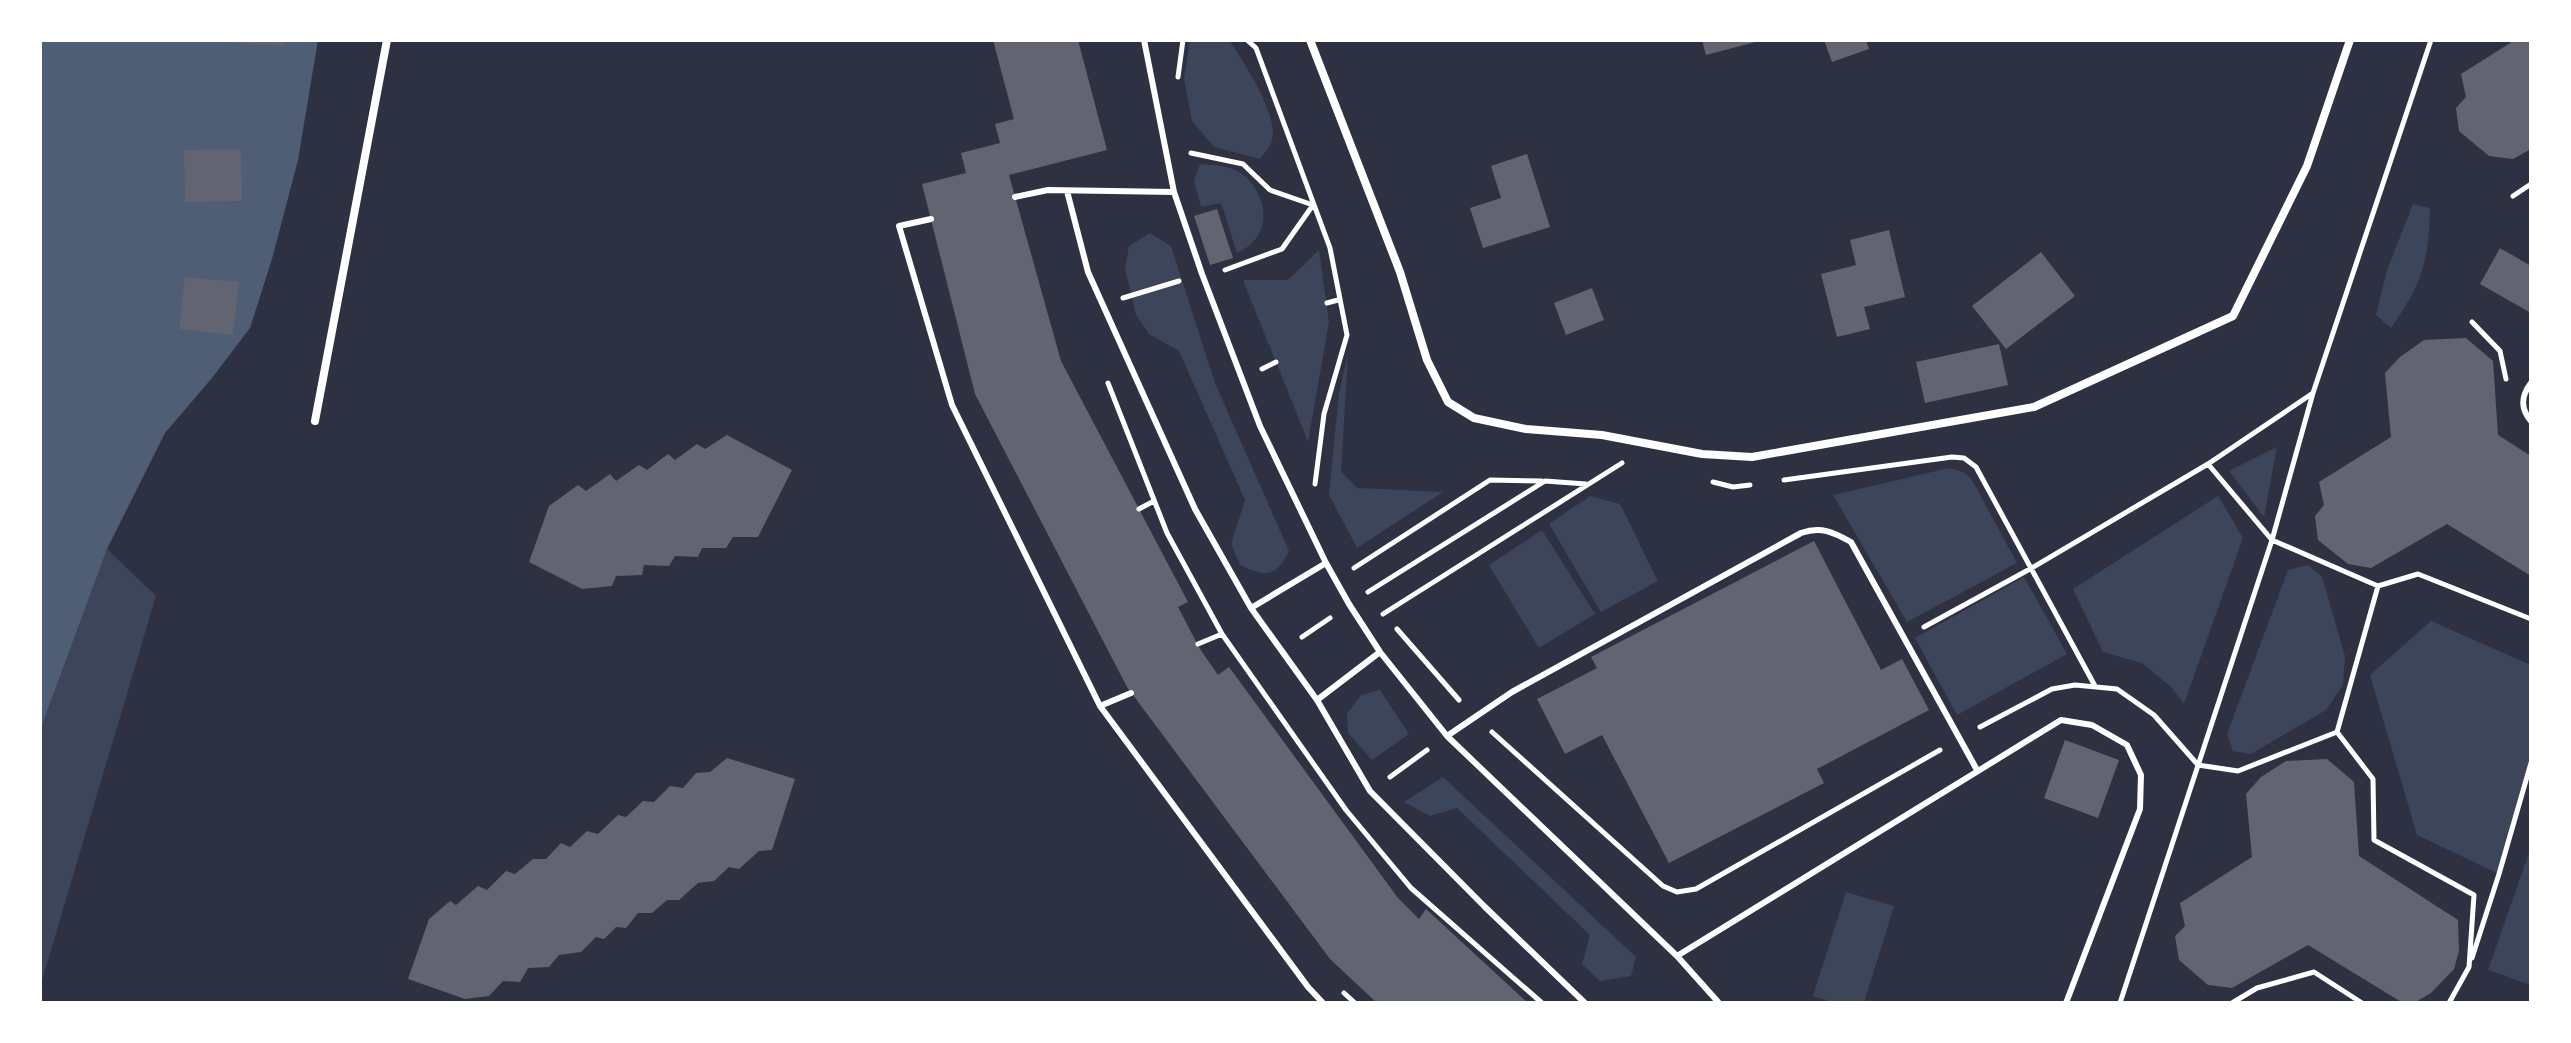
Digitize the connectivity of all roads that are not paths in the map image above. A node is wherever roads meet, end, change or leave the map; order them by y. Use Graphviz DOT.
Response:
graph roads {
  1 [pos="387,40"];
  2 [pos="1144,40"];
  3 [pos="1310,40"];
  4 [pos="2350,40"];
  5 [pos="1067,191"];
  6 [pos="1174,192"];
  7 [pos="1015,197"];
  8 [pos="931,219"];
  9 [pos="2531,383"];
  10 [pos="315,421"];
  11 [pos="2531,421"];
  12 [pos="1326,563"];
  13 [pos="1251,608"];
  14 [pos="1380,652"];
  15 [pos="1131,693"];
  16 [pos="1317,700"];
  17 [pos="1100,706"];
  18 [pos="1447,736"];
  19 [pos="1977,770"];
  20 [pos="1677,956"];
  21 [pos="1323,1003"];
  22 [pos="1585,1003"];
  23 [pos="1719,1003"];
  24 [pos="2066,1003"];
  1 -- 10 [label="street"];
  2 -- 6 [label="lane"];
  3 -- 4 [label="street"];
  5 -- 6 [label="lane"];
  5 -- 7 [label="lane"];
  5 -- 13 [label="lane"];
  6 -- 12 [label="lane"];
  8 -- 17 [label="lane"];
  9 -- 11 [label="lane"];
  12 -- 13 [label="lane"];
  12 -- 14 [label="lane"];
  13 -- 16 [label="lane"];
  14 -- 16 [label="lane"];
  14 -- 18 [label="lane"];
  15 -- 17 [label="lane"];
  16 -- 22 [label="lane"];
  17 -- 21 [label="lane"];
  18 -- 19 [label="lane"];
  18 -- 20 [label="lane"];
  19 -- 20 [label="lane"];
  19 -- 24 [label="lane"];
  20 -- 23 [label="lane"];
}
